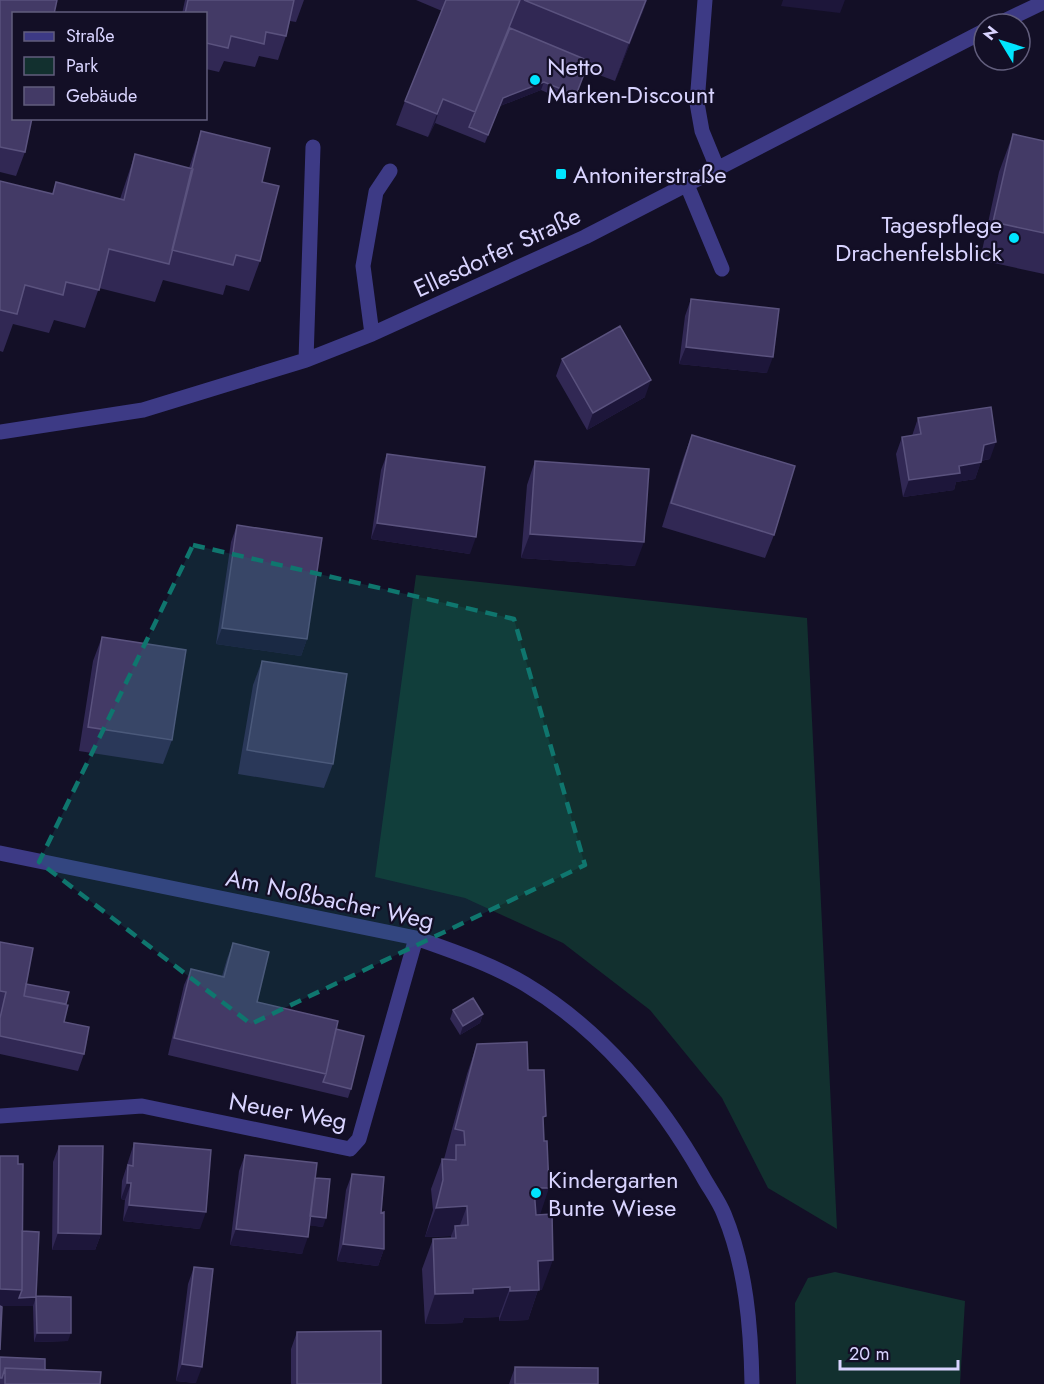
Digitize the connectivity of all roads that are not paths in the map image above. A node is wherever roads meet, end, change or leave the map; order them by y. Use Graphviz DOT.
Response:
graph roads {
  1 [pos="705,0"];
  2 [pos="1044,2"];
  3 [pos="1023,12"];
  4 [pos="972,37"];
  5 [pos="314,147"];
  6 [pos="718,170"];
  7 [pos="390,171"];
  8 [pos="687,185"];
  9 [pos="722,269"];
  10 [pos="372,334"];
  11 [pos="306,360"];
  12 [pos="0,432"];
  13 [pos="0,853"];
  14 [pos="416,938"];
  15 [pos="0,1116"];
  16 [pos="752,1384"];
  1 -- 6 [label="street"];
  2 -- 3 [label="street"];
  4 -- 6 [label="street, Ellesdorfer Straße"];
  5 -- 11 [label="street"];
  6 -- 8 [label="street, Ellesdorfer Straße"];
  7 -- 10 [label="street"];
  8 -- 9 [label="street"];
  8 -- 10 [label="street, Ellesdorfer Straße"];
  10 -- 11 [label="street, Ellesdorfer Straße"];
  11 -- 12 [label="street, Ellesdorfer Straße"];
  13 -- 14 [label="street, Am Noßbacher Weg"];
  14 -- 15 [label="street, Neuer Weg"];
  14 -- 16 [label="street, Am Noßbacher Weg"];
}
